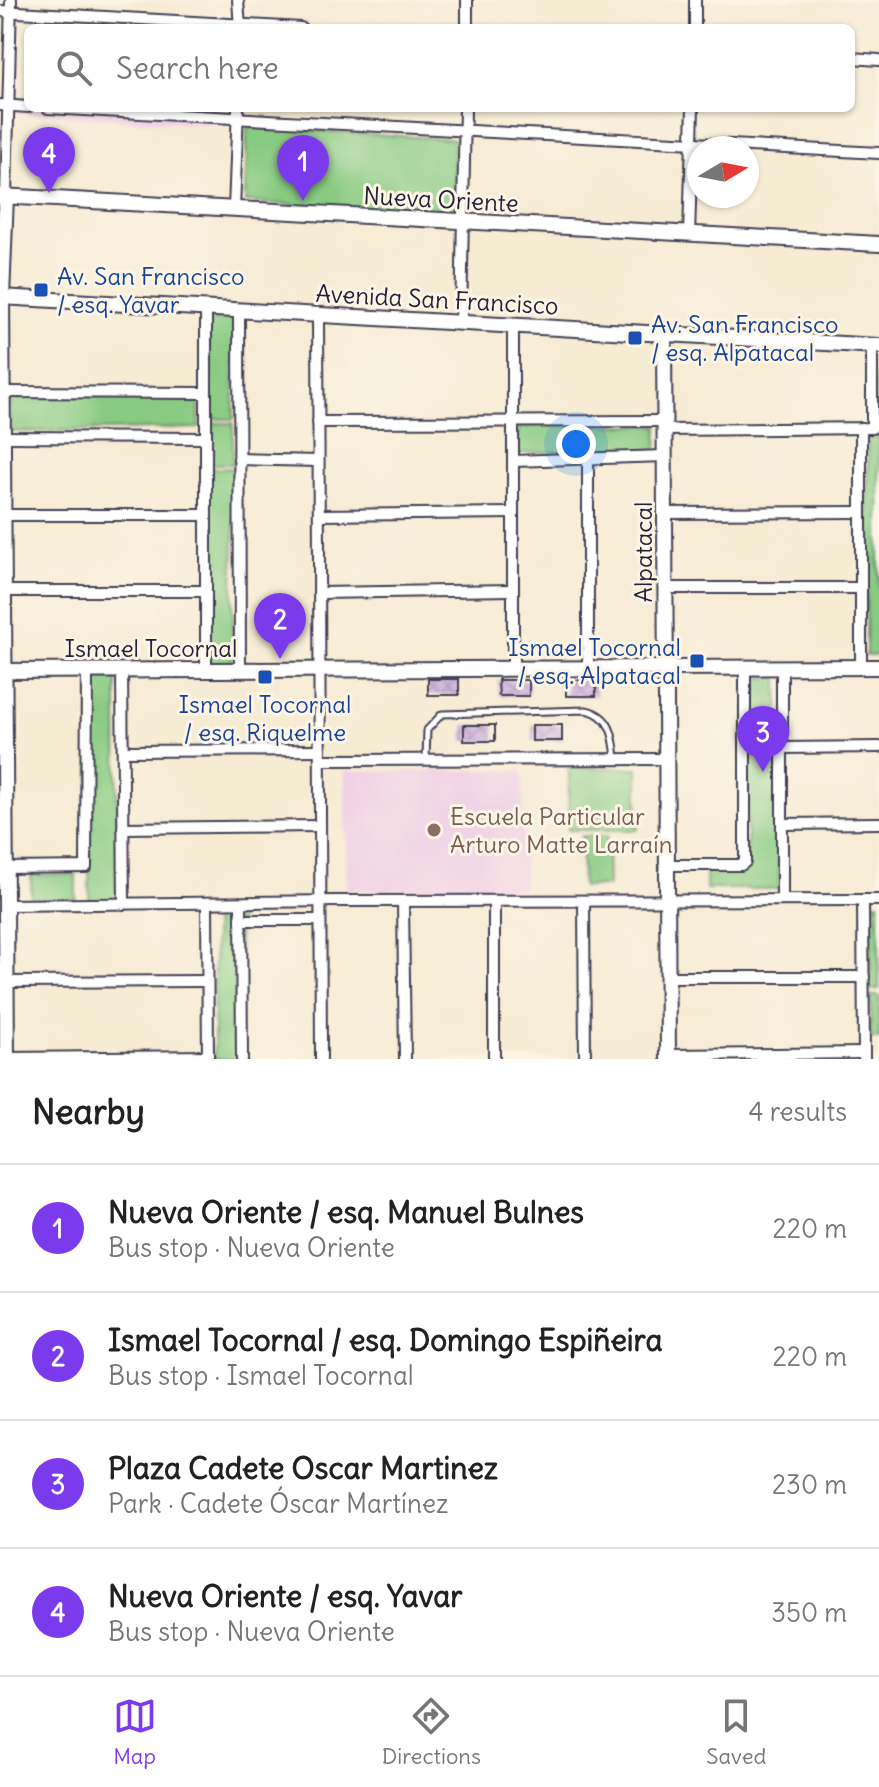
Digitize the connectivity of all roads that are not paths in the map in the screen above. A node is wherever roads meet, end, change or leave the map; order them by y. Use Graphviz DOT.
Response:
graph roads {
  1 [pos="11,0"];
  2 [pos="238,0"];
  3 [pos="467,0"];
  4 [pos="695,0"];
  5 [pos="5,12"];
  6 [pos="206,24"];
  7 [pos="240,24"];
  8 [pos="467,24"];
  9 [pos="695,24"];
  10 [pos="855,58"];
  11 [pos="879,60"];
  12 [pos="4,106"];
  13 [pos="24,107"];
  14 [pos="200,112"];
  15 [pos="465,112"];
  16 [pos="693,112"];
  17 [pos="238,113"];
  18 [pos="465,130"];
  19 [pos="692,136"];
  20 [pos="687,143"];
  21 [pos="759,147"];
  22 [pos="879,153"];
  23 [pos="3,196"];
  24 [pos="690,208"];
  25 [pos="234,209"];
  26 [pos="463,223"];
  27 [pos="689,235"];
  28 [pos="879,244"];
  29 [pos="1,297"];
  30 [pos="206,308"];
  31 [pos="239,310"];
  32 [pos="318,314"];
  33 [pos="461,322"];
  34 [pos="513,325"];
  35 [pos="664,334"];
  36 [pos="877,345"];
  37 [pos="2,384"];
  38 [pos="206,393"];
  39 [pos="513,420"];
  40 [pos="318,422"];
  41 [pos="665,426"];
  42 [pos="866,428"];
  43 [pos="3,437"];
  44 [pos="206,438"];
  45 [pos="665,456"];
  46 [pos="239,459"];
  47 [pos="588,459"];
  48 [pos="2,461"];
  49 [pos="318,461"];
  50 [pos="513,461"];
  51 [pos="861,512"];
  52 [pos="513,513"];
  53 [pos="665,513"];
  54 [pos="4,515"];
  55 [pos="206,515"];
  56 [pos="319,515"];
  57 [pos="666,588"];
  58 [pos="861,588"];
  59 [pos="513,590"];
  60 [pos="4,591"];
  61 [pos="206,591"];
  62 [pos="319,593"];
  63 [pos="861,667"];
  64 [pos="879,667"];
  65 [pos="745,668"];
  66 [pos="782,668"];
  67 [pos="513,669"];
  68 [pos="588,669"];
  69 [pos="666,669"];
  70 [pos="87,670"];
  71 [pos="122,670"];
  72 [pos="206,670"];
  73 [pos="240,670"];
  74 [pos="319,670"];
  75 [pos="2,671"];
  76 [pos="879,747"];
  77 [pos="782,748"];
  78 [pos="2,751"];
  79 [pos="123,751"];
  80 [pos="320,755"];
  81 [pos="667,759"];
  82 [pos="426,760"];
  83 [pos="616,760"];
  84 [pos="879,823"];
  85 [pos="782,824"];
  86 [pos="320,826"];
  87 [pos="3,828"];
  88 [pos="123,828"];
  89 [pos="667,865"];
  90 [pos="6,868"];
  91 [pos="782,900"];
  92 [pos="863,900"];
  93 [pos="879,900"];
  94 [pos="403,901"];
  95 [pos="494,901"];
  96 [pos="584,901"];
  97 [pos="667,901"];
  98 [pos="241,903"];
  99 [pos="320,903"];
  100 [pos="124,904"];
  101 [pos="207,904"];
  102 [pos="4,911"];
  103 [pos="241,920"];
  104 [pos="320,920"];
  105 [pos="668,977"];
  106 [pos="864,977"];
  107 [pos="207,981"];
  108 [pos="6,982"];
  109 [pos="864,1056"];
  110 [pos="208,1057"];
  111 [pos="668,1057"];
  112 [pos="7,1058"];
  113 [pos="242,1059"];
  114 [pos="321,1059"];
  115 [pos="405,1059"];
  116 [pos="494,1059"];
  117 [pos="585,1059"];
  1 -- 5 [label="street"];
  2 -- 7 [label="street"];
  3 -- 8 [label="street"];
  4 -- 9 [label="street"];
  5 -- 6 [label="street"];
  5 -- 12 [label="street"];
  10 -- 11 [label="street"];
  12 -- 13 [label="street"];
  12 -- 23 [label="street"];
  14 -- 17 [label="street"];
  15 -- 18 [label="street"];
  16 -- 19 [label="street"];
  17 -- 18 [label="street"];
  17 -- 25 [label="street"];
  18 -- 20 [label="street"];
  18 -- 26 [label="street"];
  21 -- 22 [label="street"];
  23 -- 25 [label="main road, Nueva Oriente"];
  23 -- 29 [label="main road"];
  24 -- 27 [label="street"];
  25 -- 26 [label="main road, Nueva Oriente"];
  26 -- 27 [label="main road, Nueva Oriente"];
  26 -- 33 [label="street"];
  27 -- 28 [label="main road, Nueva Oriente"];
  29 -- 30 [label="main road, Avenida San Francisco"];
  29 -- 37 [label="main road"];
  30 -- 31 [label="main road, Avenida San Francisco"];
  30 -- 38 [label="street"];
  31 -- 32 [label="main road, Avenida San Francisco"];
  31 -- 46 [label="street"];
  32 -- 33 [label="main road, Avenida San Francisco"];
  32 -- 40 [label="street"];
  33 -- 34 [label="main road, Avenida San Francisco"];
  34 -- 35 [label="main road, Avenida San Francisco"];
  34 -- 39 [label="street"];
  35 -- 36 [label="main road, Avenida San Francisco"];
  35 -- 41 [label="main road, Alpatacal"];
  36 -- 42 [label="street"];
  37 -- 38 [label="street"];
  37 -- 43 [label="main road"];
  38 -- 44 [label="street"];
  39 -- 40 [label="street"];
  39 -- 41 [label="street"];
  39 -- 50 [label="street"];
  40 -- 49 [label="street"];
  41 -- 42 [label="street"];
  41 -- 45 [label="main road, Alpatacal"];
  42 -- 51 [label="street"];
  43 -- 44 [label="street"];
  43 -- 48 [label="main road"];
  44 -- 55 [label="street"];
  45 -- 47 [label="street"];
  45 -- 53 [label="main road, Alpatacal"];
  46 -- 49 [label="street"];
  46 -- 73 [label="street"];
  47 -- 50 [label="street"];
  47 -- 68 [label="street"];
  48 -- 54 [label="main road"];
  49 -- 56 [label="street"];
  50 -- 52 [label="street"];
  51 -- 53 [label="street"];
  51 -- 58 [label="street"];
  52 -- 56 [label="street"];
  52 -- 59 [label="street"];
  53 -- 57 [label="main road, Alpatacal"];
  54 -- 55 [label="street"];
  54 -- 60 [label="main road"];
  55 -- 61 [label="street"];
  56 -- 62 [label="street"];
  57 -- 58 [label="street"];
  57 -- 69 [label="main road, Alpatacal"];
  58 -- 63 [label="street"];
  59 -- 62 [label="street"];
  59 -- 67 [label="street"];
  60 -- 61 [label="street"];
  60 -- 75 [label="main road"];
  61 -- 72 [label="street"];
  62 -- 74 [label="street"];
  63 -- 64 [label="main road, Ismael Tocornal"];
  63 -- 66 [label="main road, Ismael Tocornal"];
  65 -- 66 [label="main road, Ismael Tocornal"];
  65 -- 69 [label="main road, Ismael Tocornal"];
  65 -- 89 [label="street"];
  66 -- 77 [label="street"];
  67 -- 68 [label="main road, Ismael Tocornal"];
  67 -- 74 [label="main road, Ismael Tocornal"];
  68 -- 69 [label="main road, Ismael Tocornal"];
  69 -- 81 [label="main road, Alpatacal"];
  70 -- 71 [label="main road, Ismael Tocornal"];
  70 -- 75 [label="main road, Ismael Tocornal"];
  70 -- 90 [label="street"];
  71 -- 72 [label="main road, Ismael Tocornal"];
  71 -- 79 [label="street"];
  72 -- 73 [label="main road, Ismael Tocornal"];
  73 -- 74 [label="main road, Ismael Tocornal"];
  74 -- 80 [label="street"];
  75 -- 78 [label="main road"];
  76 -- 77 [label="street"];
  77 -- 85 [label="street"];
  78 -- 87 [label="main road"];
  79 -- 80 [label="street"];
  79 -- 88 [label="street"];
  80 -- 82 [label="street"];
  80 -- 86 [label="street"];
  81 -- 83 [label="street"];
  81 -- 89 [label="main road, Alpatacal"];
  82 -- 83 [label="street"];
  82 -- 83 [label="lane"];
  84 -- 85 [label="street"];
  85 -- 91 [label="street"];
  86 -- 88 [label="street"];
  86 -- 99 [label="street"];
  87 -- 90 [label="main road"];
  88 -- 100 [label="street"];
  89 -- 97 [label="main road, Alpatacal"];
  90 -- 102 [label="main road"];
  91 -- 92 [label="street"];
  91 -- 97 [label="street"];
  92 -- 93 [label="street"];
  92 -- 106 [label="street"];
  94 -- 95 [label="street"];
  94 -- 99 [label="street"];
  94 -- 115 [label="street"];
  95 -- 96 [label="street"];
  95 -- 116 [label="street"];
  96 -- 97 [label="street"];
  96 -- 117 [label="street"];
  97 -- 105 [label="main road, Alpatacal"];
  98 -- 99 [label="street"];
  98 -- 101 [label="street"];
  98 -- 103 [label="street"];
  99 -- 104 [label="street"];
  100 -- 101 [label="street"];
  100 -- 102 [label="street"];
  101 -- 107 [label="street"];
  102 -- 108 [label="main road"];
  103 -- 104 [label="street"];
  103 -- 113 [label="street"];
  104 -- 114 [label="street"];
  105 -- 106 [label="street"];
  105 -- 111 [label="main road, Alpatacal"];
  106 -- 109 [label="street"];
  107 -- 108 [label="street"];
  107 -- 110 [label="street"];
  108 -- 112 [label="main road"];
  109 -- 111 [label="street"];
  110 -- 112 [label="street"];
}
